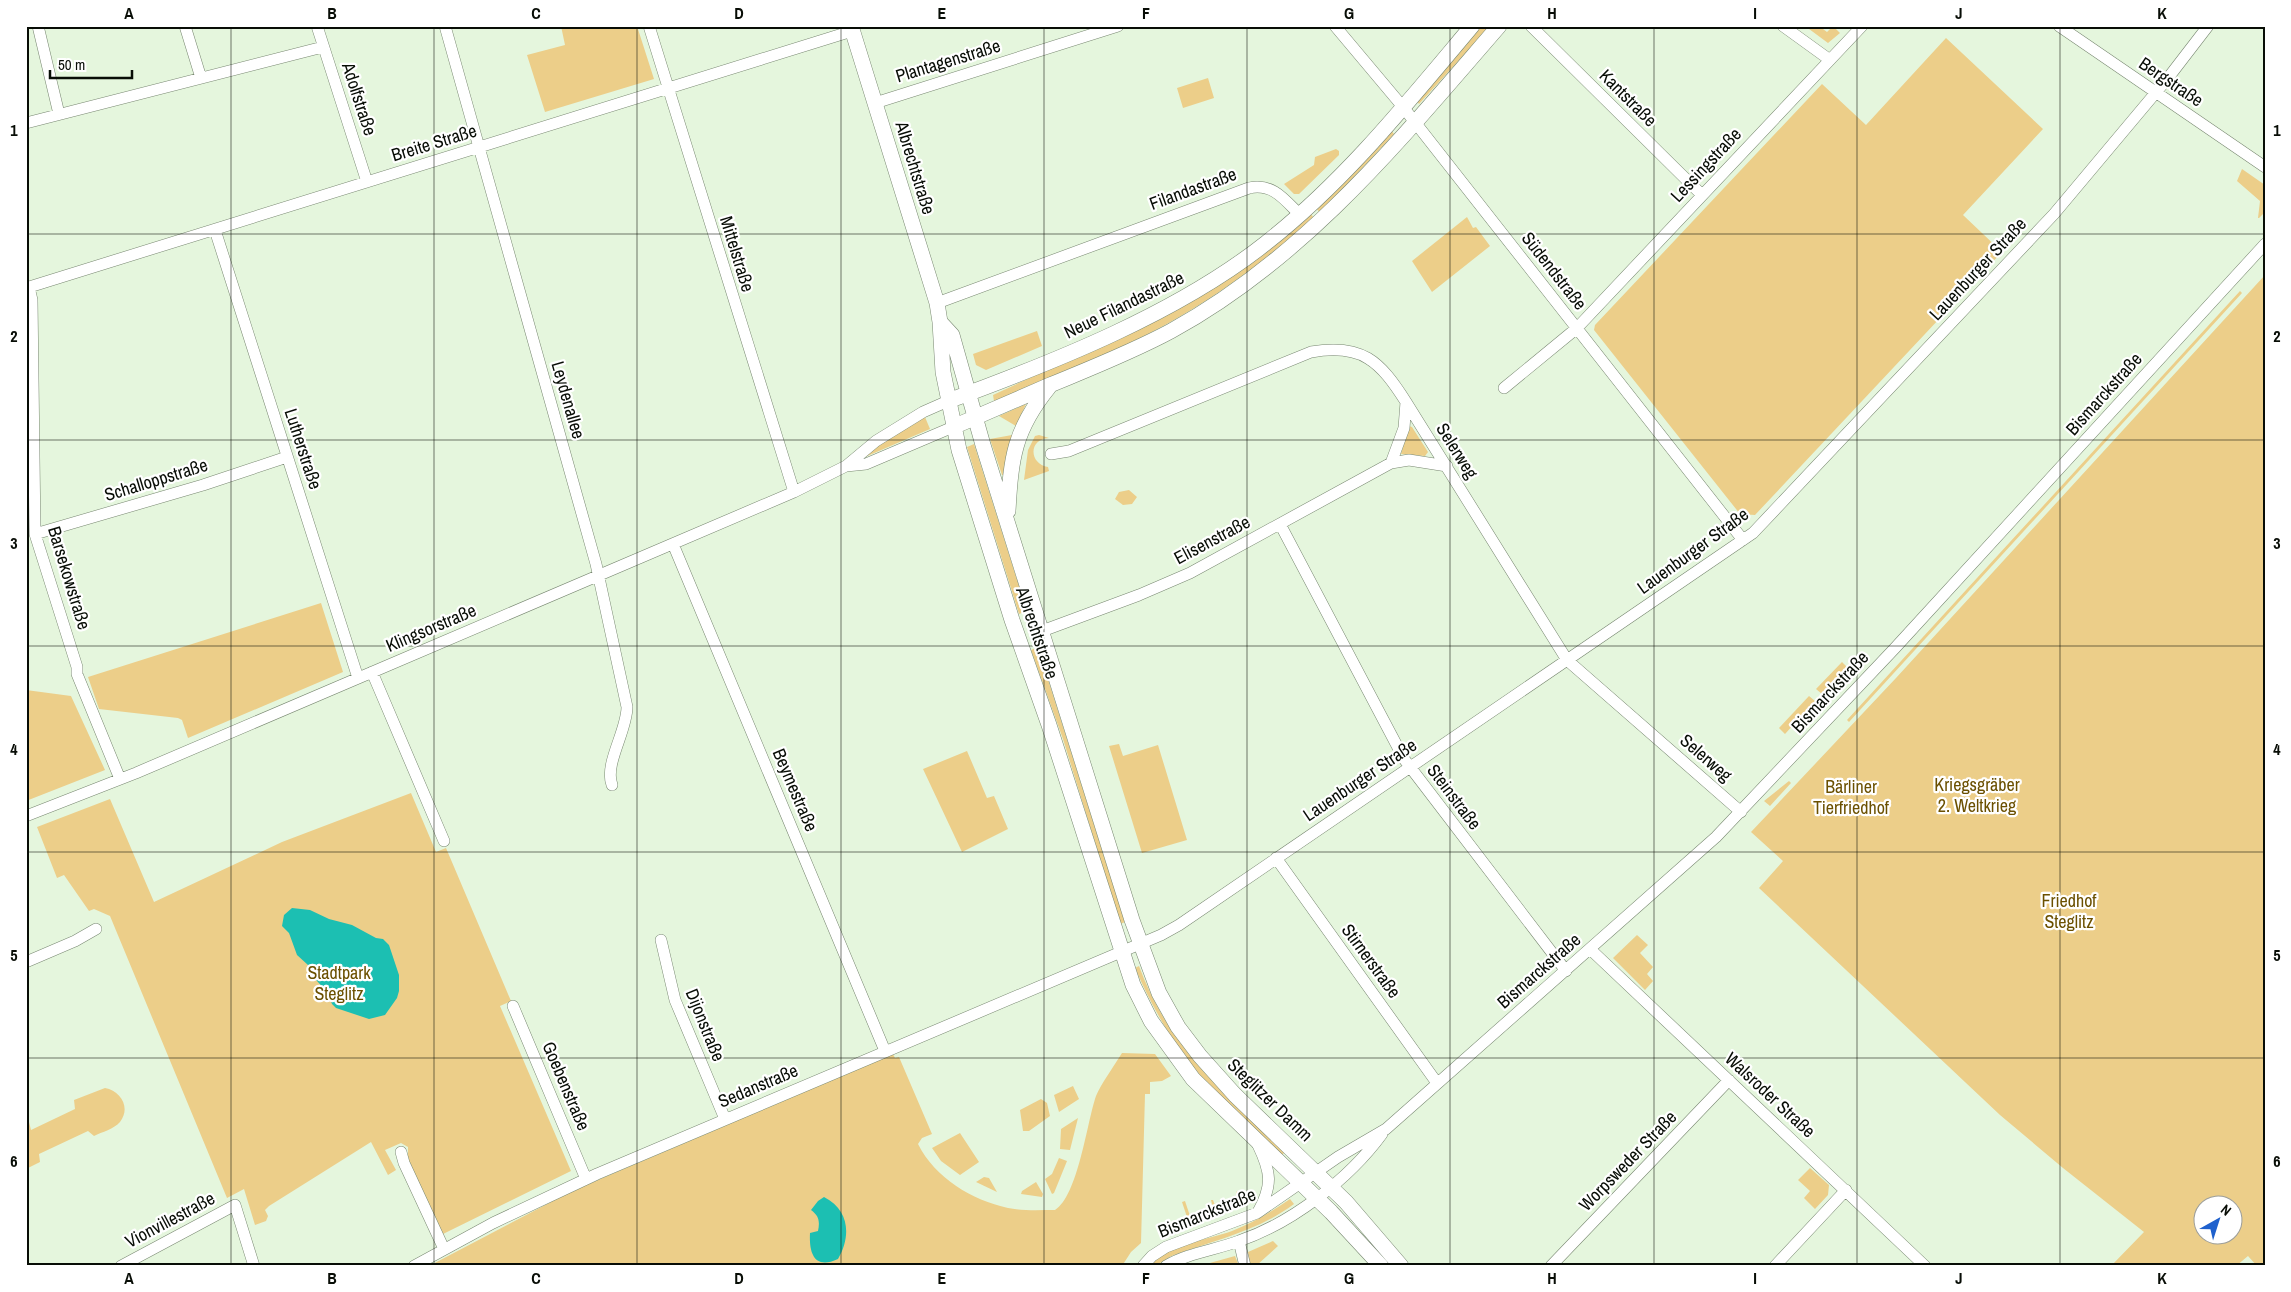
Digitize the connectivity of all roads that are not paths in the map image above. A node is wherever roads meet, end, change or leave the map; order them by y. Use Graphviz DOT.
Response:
graph roads {
  1 [pos="38,26"];
  2 [pos="185,26"];
  3 [pos="317,26"];
  4 [pos="445,26"];
  5 [pos="649,26"];
  6 [pos="1118,26"];
  7 [pos="1335,26"];
  8 [pos="1472,26"];
  9 [pos="1500,26"];
  10 [pos="1530,26"];
  11 [pos="1783,26"];
  12 [pos="1862,26"];
  13 [pos="2059,26"];
  14 [pos="2208,26"];
  15 [pos="852,29"];
  16 [pos="323,47"];
  17 [pos="1830,60"];
  18 [pos="201,78"];
  19 [pos="668,88"];
  20 [pos="2156,93"];
  21 [pos="875,103"];
  22 [pos="1403,107"];
  23 [pos="59,114"];
  24 [pos="26,123"];
  25 [pos="1415,123"];
  26 [pos="479,147"];
  27 [pos="2265,167"];
  28 [pos="367,182"];
  29 [pos="1702,195"];
  30 [pos="1300,215"];
  31 [pos="215,230"];
  32 [pos="2265,244"];
  33 [pos="28,288"];
  34 [pos="937,302"];
  35 [pos="940,322"];
  36 [pos="1577,328"];
  37 [pos="1050,385"];
  38 [pos="1504,388"];
  39 [pos="969,393"];
  40 [pos="948,401"];
  41 [pos="1406,402"];
  42 [pos="976,418"];
  43 [pos="953,427"];
  44 [pos="1051,454"];
  45 [pos="287,457"];
  46 [pos="1392,463"];
  47 [pos="846,466"];
  48 [pos="1446,466"];
  49 [pos="794,492"];
  50 [pos="1008,523"];
  51 [pos="1280,524"];
  52 [pos="35,534"];
  53 [pos="1743,540"];
  54 [pos="673,544"];
  55 [pos="599,576"];
  56 [pos="1043,636"];
  57 [pos="1022,649"];
  58 [pos="1568,660"];
  59 [pos="372,672"];
  60 [pos="358,678"];
  61 [pos="1410,767"];
  62 [pos="120,779"];
  63 [pos="612,785"];
  64 [pos="1741,812"];
  65 [pos="26,816"];
  66 [pos="444,841"];
  67 [pos="1276,858"];
  68 [pos="96,929"];
  69 [pos="661,940"];
  70 [pos="1140,943"];
  71 [pos="1590,949"];
  72 [pos="1121,951"];
  73 [pos="26,962"];
  74 [pos="1566,971"];
  75 [pos="513,1006"];
  76 [pos="885,1051"];
  77 [pos="1729,1080"];
  78 [pos="1437,1084"];
  79 [pos="725,1119"];
  80 [pos="1386,1128"];
  81 [pos="1253,1137"];
  82 [pos="401,1152"];
  83 [pos="1317,1172"];
  84 [pos="586,1179"];
  85 [pos="1302,1183"];
  86 [pos="1330,1186"];
  87 [pos="1846,1190"];
  88 [pos="1316,1198"];
  89 [pos="1257,1213"];
  90 [pos="1239,1242"];
  91 [pos="444,1249"];
  92 [pos="122,1266"];
  93 [pos="254,1266"];
  94 [pos="414,1266"];
  95 [pos="1143,1266"];
  96 [pos="1166,1266"];
  97 [pos="1245,1266"];
  98 [pos="1381,1266"];
  99 [pos="1401,1266"];
  100 [pos="1551,1266"];
  101 [pos="1775,1266"];
  102 [pos="1925,1266"];
  1 -- 23 [label="street"];
  2 -- 18 [label="street"];
  3 -- 16 [label="street, Adolfstraße"];
  4 -- 26 [label="street, Leydenallee"];
  5 -- 19 [label="street, Mittelstraße"];
  6 -- 21 [label="street, Plantagenstraße"];
  7 -- 22 [label="street, Südendstraße"];
  8 -- 22 [label="main road"];
  9 -- 25 [label="main road"];
  10 -- 29 [label="street, Kantstraße"];
  11 -- 17 [label="street"];
  12 -- 17 [label="street, Lessingstraße"];
  13 -- 20 [label="street, Bergstraße"];
  14 -- 20 [label="street, Lauenburger Straße"];
  15 -- 19 [label="street, Breite Straße"];
  15 -- 21 [label="main road, Albrechtstraße"];
  16 -- 18 [label="street"];
  16 -- 28 [label="street, Adolfstraße"];
  17 -- 29 [label="street, Lessingstraße"];
  18 -- 23 [label="street"];
  19 -- 26 [label="street, Breite Straße"];
  19 -- 49 [label="street, Mittelstraße"];
  20 -- 27 [label="street, Bergstraße"];
  20 -- 53 [label="street, Lauenburger Straße"];
  21 -- 34 [label="main road, Albrechtstraße"];
  22 -- 25 [label="street, Südendstraße"];
  22 -- 30 [label="main road"];
  23 -- 24 [label="street"];
  25 -- 36 [label="street, Südendstraße"];
  25 -- 37 [label="main road"];
  26 -- 28 [label="street, Breite Straße"];
  26 -- 55 [label="street, Leydenallee"];
  28 -- 31 [label="street, Breite Straße"];
  29 -- 36 [label="street, Lessingstraße"];
  30 -- 34 [label="street, Filandastraße"];
  30 -- 39 [label="main road, Neue Filandastraße"];
  31 -- 33 [label="street, Breite Straße"];
  31 -- 45 [label="street, Lutherstraße"];
  32 -- 64 [label="street, Bismarckstraße"];
  33 -- 52 [label="street, Barsekowstraße"];
  34 -- 35 [label="main road, Albrechtstraße"];
  35 -- 39 [label="main road, Albrechtstraße"];
  35 -- 40 [label="main road, Albrechtstraße"];
  36 -- 38 [label="street"];
  36 -- 53 [label="street, Südendstraße"];
  37 -- 42 [label="main road"];
  37 -- 50 [label="main road"];
  39 -- 40 [label="main road, Neue Filandastraße"];
  39 -- 42 [label="main road, Albrechtstraße"];
  40 -- 43 [label="main road, Albrechtstraße"];
  40 -- 47 [label="street, Klingsorstraße"];
  41 -- 44 [label="street, Selerweg"];
  41 -- 46 [label="street"];
  41 -- 48 [label="street, Selerweg"];
  42 -- 43 [label="main road"];
  42 -- 50 [label="main road, Albrechtstraße"];
  43 -- 47 [label="street, Klingsorstraße"];
  43 -- 57 [label="main road, Albrechtstraße"];
  45 -- 52 [label="street, Schalloppstraße"];
  45 -- 60 [label="street, Lutherstraße"];
  46 -- 48 [label="street, Elisenstraße"];
  46 -- 51 [label="street, Elisenstraße"];
  47 -- 49 [label="street, Klingsorstraße"];
  48 -- 58 [label="street, Selerweg"];
  49 -- 54 [label="street, Klingsorstraße"];
  50 -- 56 [label="main road, Albrechtstraße"];
  51 -- 56 [label="street, Elisenstraße"];
  51 -- 61 [label="street, Steinstraße"];
  52 -- 62 [label="street, Barsekowstraße"];
  53 -- 58 [label="street, Lauenburger Straße"];
  54 -- 55 [label="street, Klingsorstraße"];
  54 -- 76 [label="street, Beymestraße"];
  55 -- 59 [label="street, Klingsorstraße"];
  55 -- 63 [label="street, Leydenallee"];
  56 -- 57 [label="main road"];
  56 -- 70 [label="main road, Albrechtstraße"];
  57 -- 72 [label="main road, Albrechtstraße"];
  58 -- 61 [label="street, Lauenburger Straße"];
  58 -- 64 [label="street, Selerweg"];
  59 -- 60 [label="street, Klingsorstraße"];
  59 -- 66 [label="street"];
  60 -- 62 [label="street, Klingsorstraße"];
  61 -- 67 [label="street, Lauenburger Straße"];
  61 -- 74 [label="street, Steinstraße"];
  62 -- 65 [label="street, Klingsorstraße"];
  64 -- 71 [label="street, Bismarckstraße"];
  67 -- 70 [label="street, Lauenburger Straße"];
  67 -- 78 [label="street, Stirnerstraße"];
  68 -- 73 [label="street"];
  69 -- 79 [label="street, Dijonstraße"];
  70 -- 72 [label="street, Lauenburger Straße"];
  70 -- 83 [label="main road, Steglitzer Damm"];
  71 -- 74 [label="street, Bismarckstraße"];
  71 -- 77 [label="street, Walsroder Straße"];
  72 -- 76 [label="street, Sedanstraße"];
  72 -- 81 [label="main road"];
  74 -- 78 [label="street, Bismarckstraße"];
  75 -- 84 [label="street, Goebenstraße"];
  76 -- 79 [label="street, Sedanstraße"];
  77 -- 87 [label="street, Walsroder Straße"];
  77 -- 100 [label="street, Worpsweder Straße"];
  78 -- 80 [label="street, Bismarckstraße"];
  79 -- 84 [label="street, Sedanstraße"];
  80 -- 83 [label="street, Bismarckstraße"];
  80 -- 86 [label="street, Bismarckstraße"];
  81 -- 85 [label="main road"];
  81 -- 89 [label="street"];
  82 -- 91 [label="street"];
  83 -- 85 [label="street, Bismarckstraße"];
  83 -- 86 [label="main road, Steglitzer Damm"];
  84 -- 91 [label="street, Sedanstraße"];
  85 -- 88 [label="main road"];
  85 -- 89 [label="street, Bismarckstraße"];
  86 -- 88 [label="street, Bismarckstraße"];
  86 -- 99 [label="main road, Steglitzer Damm"];
  87 -- 101 [label="street"];
  87 -- 102 [label="street, Walsroder Straße"];
  88 -- 90 [label="street, Bismarckstraße"];
  88 -- 98 [label="main road"];
  89 -- 95 [label="street, Bismarckstraße"];
  90 -- 96 [label="street, Bismarckstraße"];
  90 -- 97 [label="street"];
  91 -- 94 [label="street, Sedanstraße"];
  92 -- 93 [label="street, Vionvillestraße"];
}
